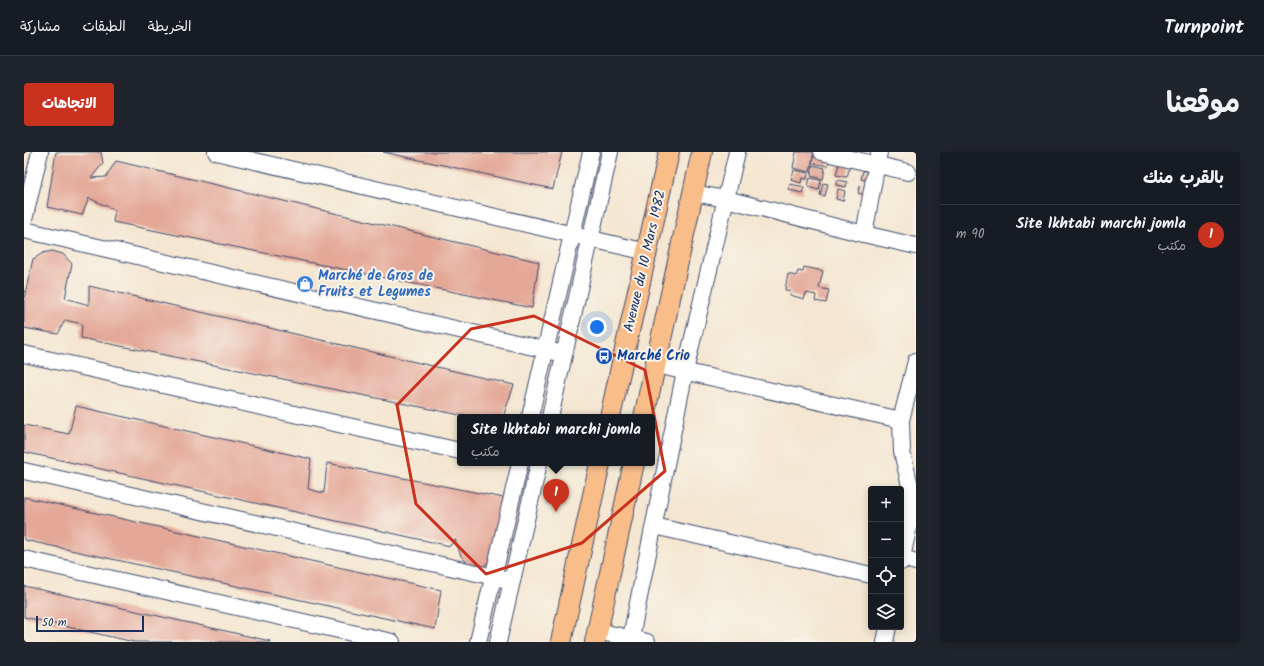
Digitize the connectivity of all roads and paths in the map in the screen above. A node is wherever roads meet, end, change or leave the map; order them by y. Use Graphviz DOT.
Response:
graph roads {
  1 [pos="40,152"];
  2 [pos="216,152"];
  3 [pos="591,152"];
  4 [pos="610,152"];
  5 [pos="669,152"];
  6 [pos="702,152"];
  7 [pos="737,152"];
  8 [pos="822,152"];
  9 [pos="878,158"];
  10 [pos="908,172"];
  11 [pos="693,193"];
  12 [pos="726,199"];
  13 [pos="24,220"];
  14 [pos="24,230"];
  15 [pos="572,234"];
  16 [pos="864,234"];
  17 [pos="591,239"];
  18 [pos="916,246"];
  19 [pos="647,252"];
  20 [pos="546,350"];
  21 [pos="24,354"];
  22 [pos="564,354"];
  23 [pos="916,361"];
  24 [pos="656,365"];
  25 [pos="685,371"];
  26 [pos="531,414"];
  27 [pos="551,414"];
  28 [pos="611,414"];
  29 [pos="645,414"];
  30 [pos="901,420"];
  31 [pos="457,450"];
  32 [pos="517,466"];
  33 [pos="539,466"];
  34 [pos="599,466"];
  35 [pos="633,466"];
  36 [pos="24,471"];
  37 [pos="654,526"];
  38 [pos="24,559"];
  39 [pos="906,561"];
  40 [pos="868,573"];
  41 [pos="493,577"];
  42 [pos="512,581"];
  43 [pos="887,630"];
  44 [pos="596,636"];
  45 [pos="630,640"];
  46 [pos="392,642"];
  47 [pos="478,642"];
  48 [pos="498,642"];
  49 [pos="561,642"];
  50 [pos="647,642"];
  51 [pos="885,642"];
  1 -- 13 [label="street"];
  2 -- 15 [label="street"];
  3 -- 15 [label="street"];
  4 -- 17 [label="street"];
  5 -- 19 [label="main road, Avenue du 10 Mars 1982"];
  6 -- 11 [label="main road"];
  7 -- 12 [label="street"];
  8 -- 9 [label="street"];
  9 -- 10 [label="street"];
  9 -- 16 [label="street"];
  11 -- 12 [label="street"];
  11 -- 24 [label="main road"];
  12 -- 16 [label="street"];
  12 -- 25 [label="street"];
  14 -- 20 [label="street"];
  15 -- 17 [label="street"];
  15 -- 20 [label="street"];
  16 -- 18 [label="street"];
  17 -- 19 [label="street"];
  17 -- 22 [label="street"];
  19 -- 28 [label="main road, Avenue du 10 Mars 1982"];
  20 -- 22 [label="street"];
  20 -- 26 [label="street"];
  21 -- 31 [label="street"];
  22 -- 27 [label="street"];
  23 -- 30 [label="street"];
  24 -- 25 [label="street"];
  24 -- 29 [label="main road"];
  25 -- 30 [label="street"];
  25 -- 37 [label="street"];
  30 -- 39 [label="street"];
  32 -- 41 [label="street"];
  33 -- 42 [label="street"];
  34 -- 49 [label="main road"];
  35 -- 44 [label="main road"];
  36 -- 41 [label="street"];
  37 -- 40 [label="street"];
  37 -- 45 [label="street"];
  38 -- 46 [label="street"];
  41 -- 42 [label="street"];
  41 -- 47 [label="street"];
  42 -- 48 [label="street"];
  43 -- 51 [label="street"];
  44 -- 45 [label="street"];
  45 -- 50 [label="street"];
}
